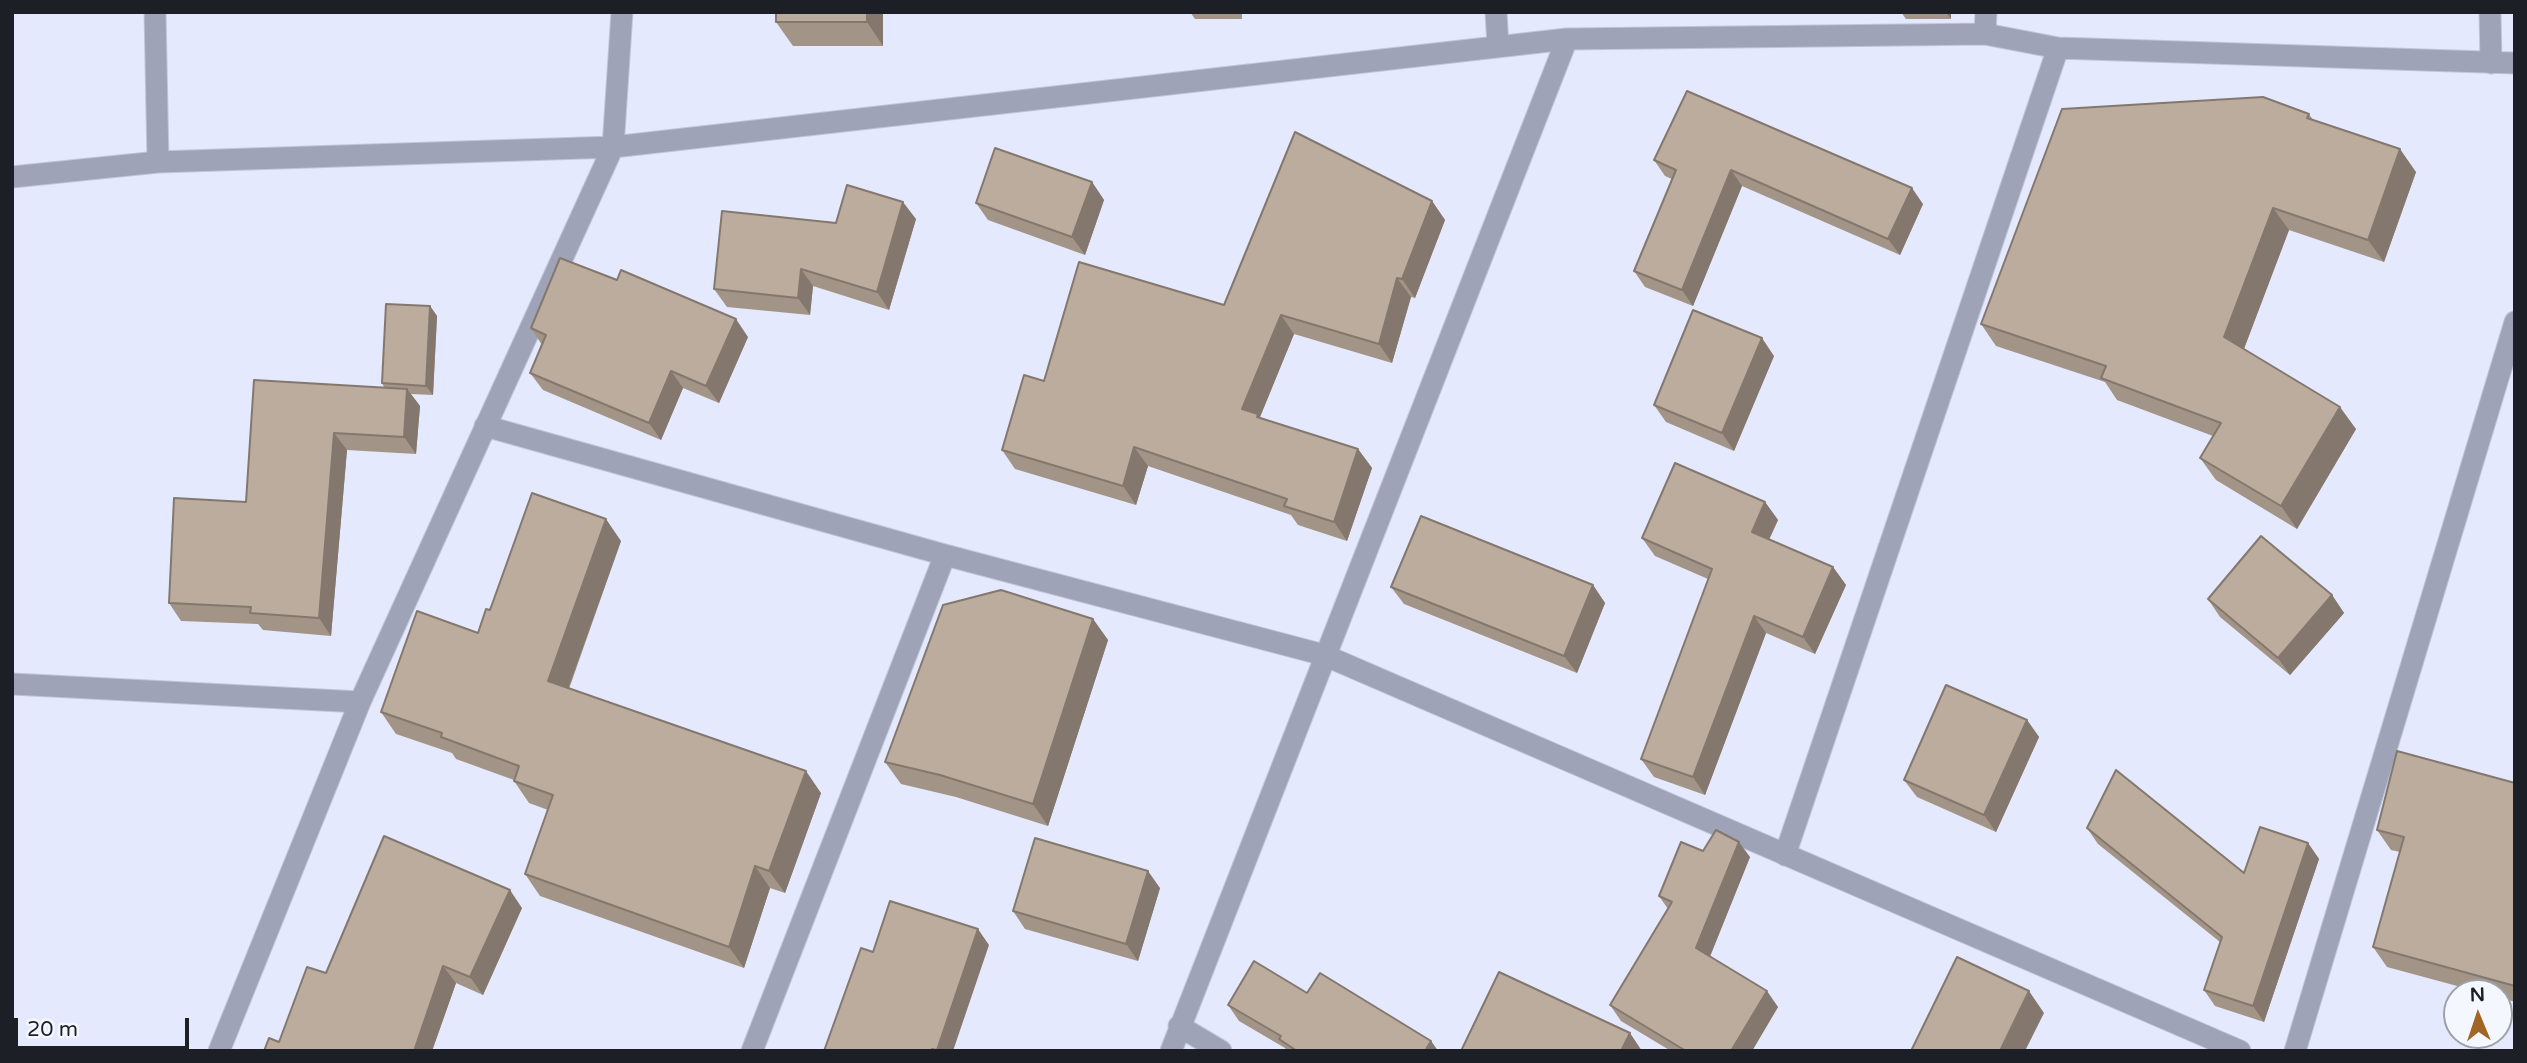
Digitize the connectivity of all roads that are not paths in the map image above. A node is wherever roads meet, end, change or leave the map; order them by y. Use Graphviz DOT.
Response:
graph roads {
  1 [pos="155,12"];
  2 [pos="622,12"];
  3 [pos="1496,12"];
  4 [pos="1986,12"];
  5 [pos="2490,12"];
  6 [pos="1986,34"];
  7 [pos="1567,39"];
  8 [pos="1498,47"];
  9 [pos="2058,48"];
  10 [pos="2491,63"];
  11 [pos="2515,63"];
  12 [pos="613,147"];
  13 [pos="158,162"];
  14 [pos="12,177"];
  15 [pos="2515,322"];
  16 [pos="485,426"];
  17 [pos="945,555"];
  18 [pos="1324,655"];
  19 [pos="12,684"];
  20 [pos="360,702"];
  21 [pos="1785,855"];
  22 [pos="1179,1027"];
  23 [pos="219,1051"];
  24 [pos="752,1051"];
  25 [pos="1171,1051"];
  26 [pos="1221,1051"];
  27 [pos="2240,1051"];
  28 [pos="2295,1051"];
  1 -- 13 [label="street"];
  2 -- 12 [label="street"];
  3 -- 8 [label="street"];
  4 -- 6 [label="street"];
  5 -- 10 [label="street"];
  6 -- 7 [label="street"];
  6 -- 9 [label="street"];
  7 -- 8 [label="street"];
  7 -- 18 [label="street"];
  8 -- 12 [label="street"];
  9 -- 10 [label="street"];
  9 -- 21 [label="street"];
  10 -- 11 [label="street"];
  12 -- 13 [label="street"];
  12 -- 16 [label="street"];
  13 -- 14 [label="street"];
  15 -- 28 [label="street"];
  16 -- 17 [label="street"];
  16 -- 20 [label="street"];
  17 -- 18 [label="street"];
  17 -- 24 [label="street"];
  18 -- 21 [label="street"];
  18 -- 22 [label="street"];
  19 -- 20 [label="street"];
  20 -- 23 [label="street"];
  21 -- 27 [label="street"];
  22 -- 25 [label="street"];
  22 -- 26 [label="street"];
}
